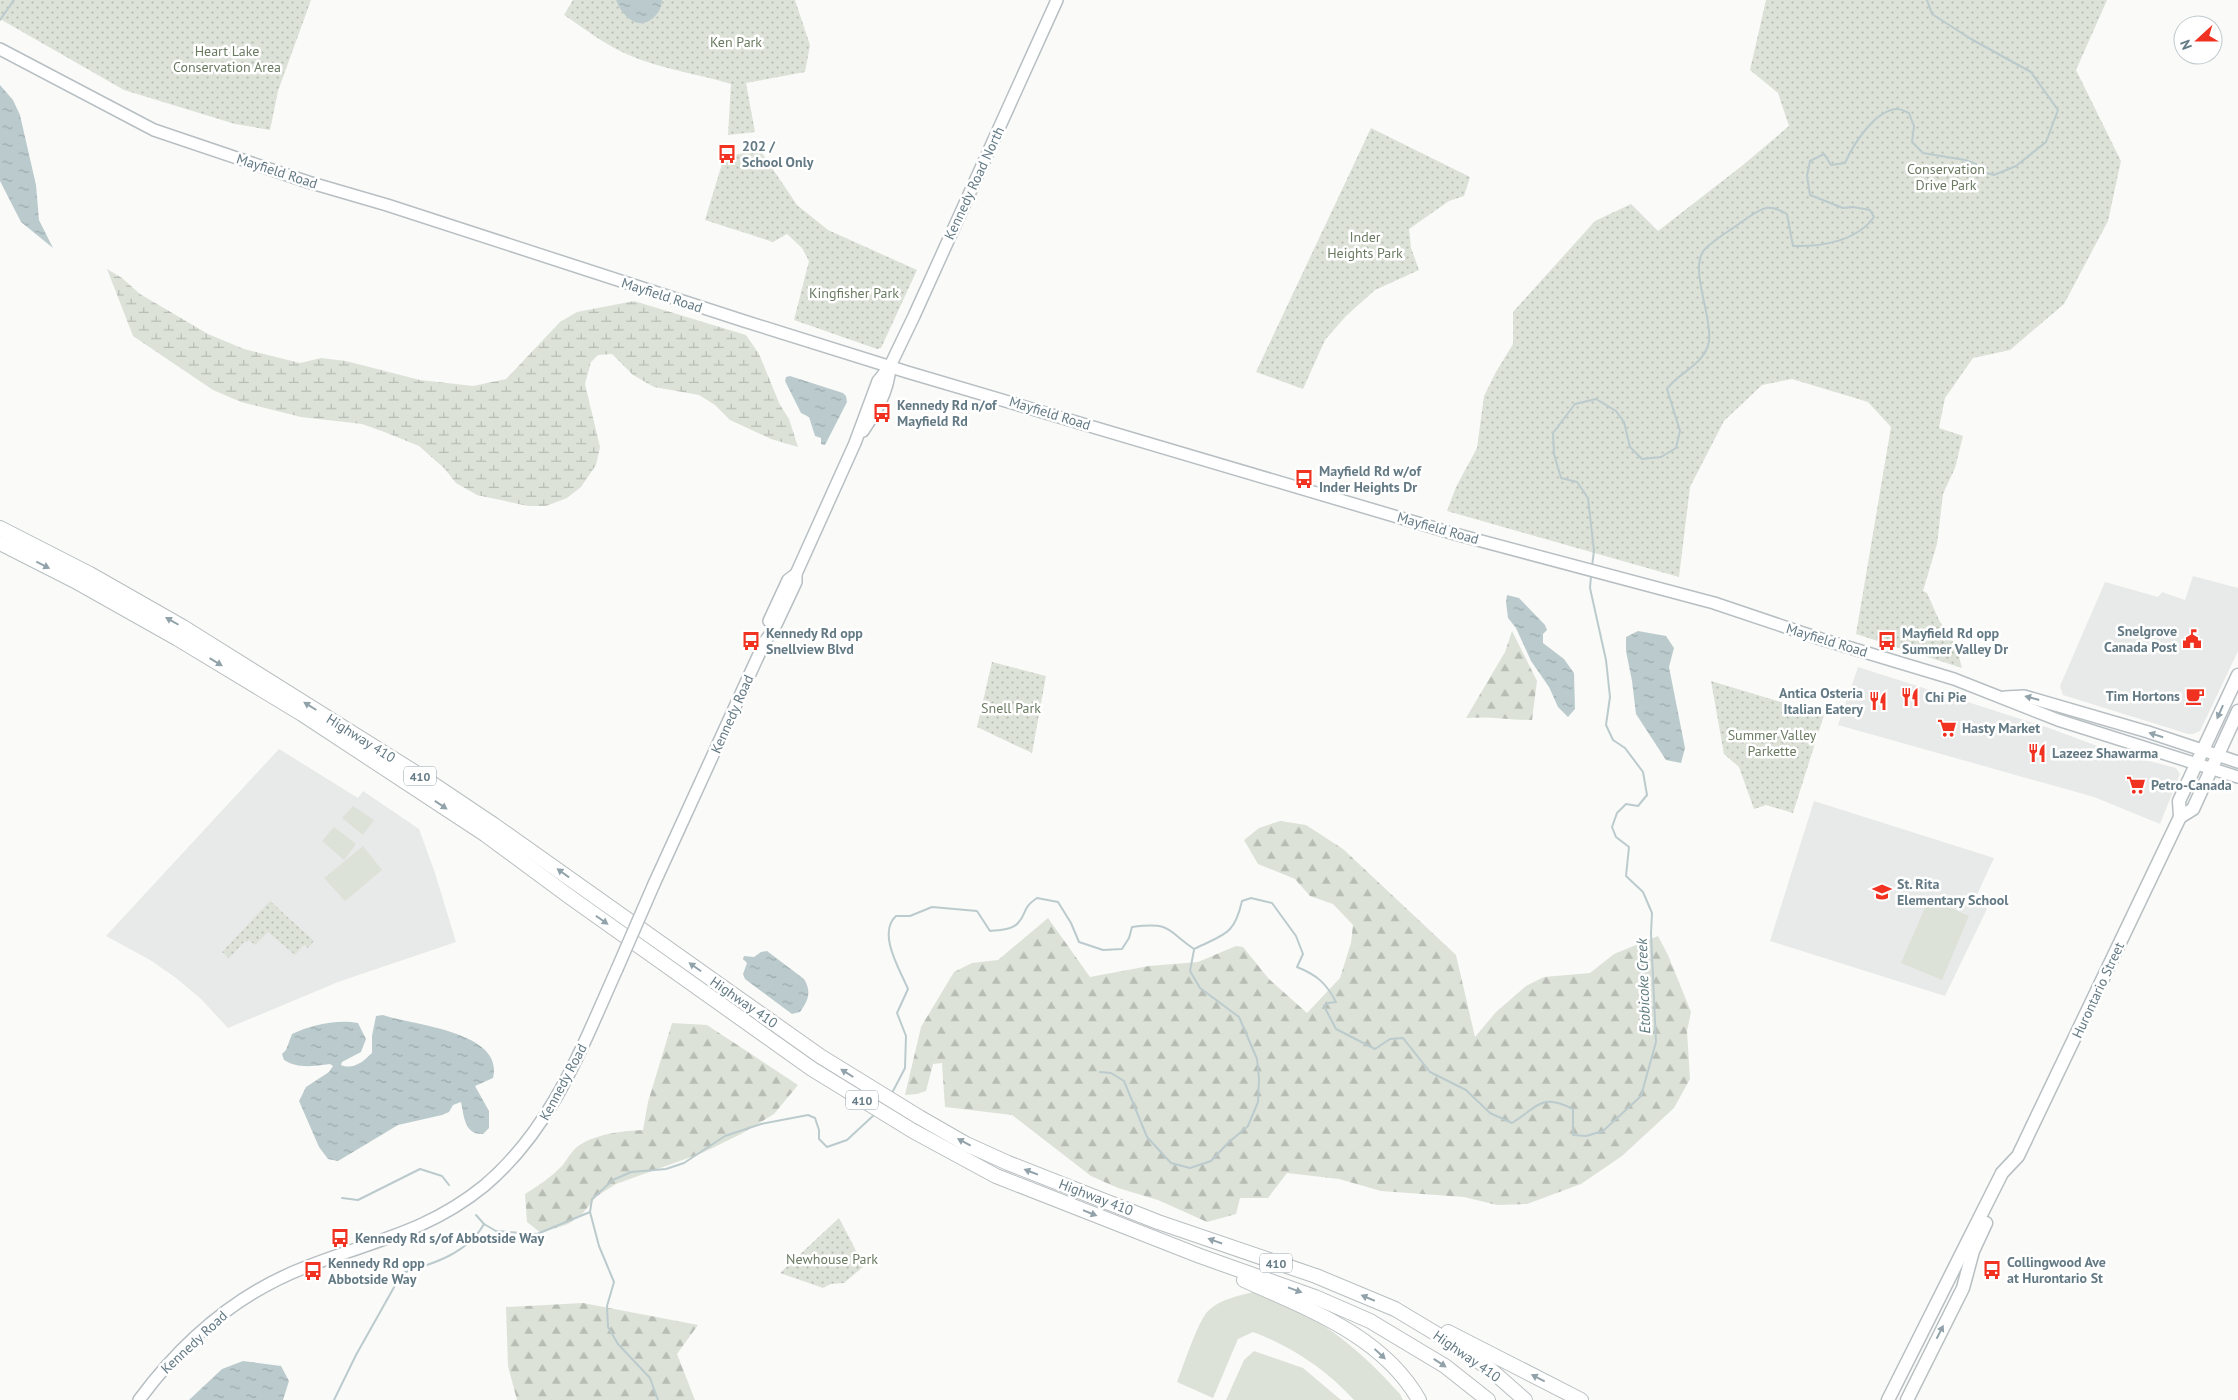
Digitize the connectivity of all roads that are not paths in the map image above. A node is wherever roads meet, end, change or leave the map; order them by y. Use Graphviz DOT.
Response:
graph roads {
  1 [pos="1057,0"];
  2 [pos="0,49"];
  3 [pos="890,366"];
  4 [pos="0,528"];
  5 [pos="0,543"];
  6 [pos="2238,675"];
  7 [pos="2001,698"];
  8 [pos="2238,711"];
  9 [pos="2203,750"];
  10 [pos="2218,755"];
  11 [pos="2238,762"];
  12 [pos="2196,764"];
  13 [pos="2212,768"];
  14 [pos="2238,777"];
  15 [pos="2180,817"];
  16 [pos="2013,1161"];
  17 [pos="1200,1256"];
  18 [pos="1395,1309"];
  19 [pos="140,1400"];
  20 [pos="1418,1400"];
  21 [pos="1488,1400"];
  22 [pos="1525,1400"];
  23 [pos="1581,1400"];
  24 [pos="1888,1400"];
  25 [pos="1907,1400"];
  1 -- 3 [label="main road, Kennedy Road North"];
  2 -- 3 [label="main road, Mayfield Road"];
  3 -- 7 [label="main road, Mayfield Road"];
  3 -- 19 [label="main road, Kennedy Road, bridge"];
  18 -- 4 [label="highway, Highway 410 / 410, one-way"];
  5 -- 17 [label="highway, Highway 410 / 410, one-way"];
  6 -- 9 [label="main road, Hurontario Street, one-way"];
  9 -- 7 [label="main road, Mayfield Road, one-way"];
  7 -- 12 [label="main road, Mayfield Road"];
  8 -- 10 [label="main road, Hurontario Street"];
  9 -- 10 [label="main road, Mayfield Road"];
  9 -- 12 [label="main road, Hurontario Street"];
  10 -- 11 [label="main road, Mayfield Road"];
  10 -- 13 [label="main road, Hurontario Street"];
  12 -- 13 [label="main road, Mayfield Road"];
  12 -- 15 [label="main road, Hurontario Street"];
  13 -- 14 [label="main road, Mayfield Road"];
  13 -- 15 [label="main road, Hurontario Street"];
  15 -- 16 [label="main road, Hurontario Street"];
  16 -- 24 [label="main road, Hurontario Street"];
  25 -- 16 [label="main road, Hurontario Street, one-way"];
  17 -- 20 [label="highway, one-way"];
  17 -- 21 [label="highway, Highway 410 / 410, one-way"];
  18 -- 22 [label="highway, Highway 410 / 410"];
  23 -- 18 [label="highway, one-way"];
}
